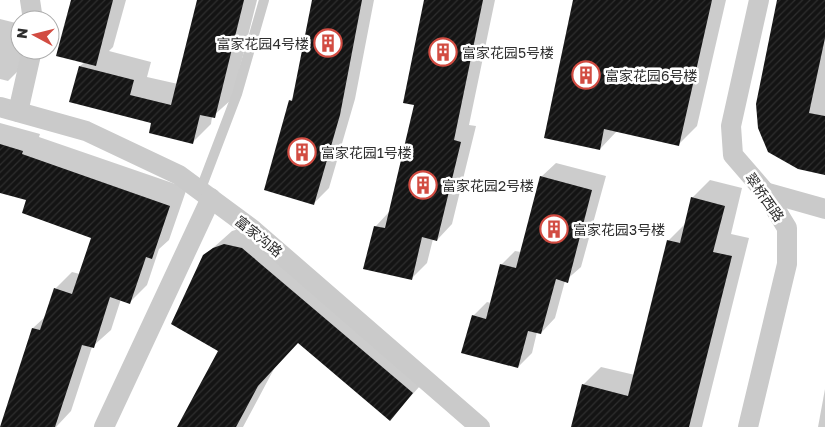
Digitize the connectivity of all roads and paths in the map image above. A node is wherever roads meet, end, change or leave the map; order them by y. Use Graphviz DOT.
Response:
graph roads {
  1 [pos="264,0"];
  2 [pos="759,0"];
  3 [pos="28,60"];
  4 [pos="9,109"];
  5 [pos="765,192"];
  6 [pos="206,194"];
  7 [pos="825,209"];
  8 [pos="104,427"];
  9 [pos="480,427"];
  10 [pos="748,427"];
  1 -- 6 [label="lane"];
  2 -- 5 [label="street, 翠桥西路"];
  3 -- 4 [label="street"];
  4 -- 6 [label="street, 富家沟路"];
  5 -- 7 [label="street"];
  5 -- 10 [label="street, 翠桥西路"];
  6 -- 8 [label="street"];
  6 -- 9 [label="street, 富家沟路"];
}
